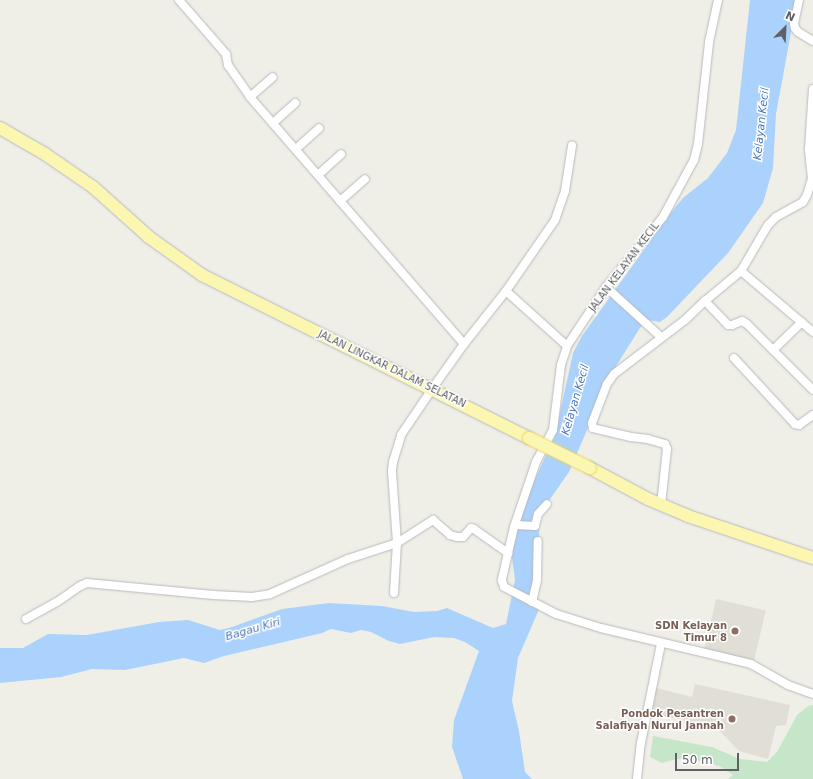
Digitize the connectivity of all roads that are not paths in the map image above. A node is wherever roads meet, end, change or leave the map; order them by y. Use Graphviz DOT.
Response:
graph roads {
  1 [pos="179,0"];
  2 [pos="718,0"];
  3 [pos="799,0"];
  4 [pos="813,41"];
  5 [pos="274,77"];
  6 [pos="813,89"];
  7 [pos="250,97"];
  8 [pos="296,103"];
  9 [pos="273,123"];
  10 [pos="0,128"];
  11 [pos="319,128"];
  12 [pos="572,146"];
  13 [pos="296,150"];
  14 [pos="341,154"];
  15 [pos="318,175"];
  16 [pos="365,179"];
  17 [pos="340,201"];
  18 [pos="741,272"];
  19 [pos="608,288"];
  20 [pos="506,291"];
  21 [pos="705,301"];
  22 [pos="802,322"];
  23 [pos="813,332"];
  24 [pos="661,337"];
  25 [pos="464,344"];
  26 [pos="566,346"];
  27 [pos="773,350"];
  28 [pos="734,358"];
  29 [pos="432,389"];
  30 [pos="813,390"];
  31 [pos="813,414"];
  32 [pos="547,504"];
  33 [pos="661,505"];
  34 [pos="515,526"];
  35 [pos="538,541"];
  36 [pos="397,543"];
  37 [pos="508,553"];
  38 [pos="813,558"];
  39 [pos="394,593"];
  40 [pos="532,602"];
  41 [pos="26,619"];
  42 [pos="661,644"];
  43 [pos="813,694"];
  44 [pos="637,779"];
  1 -- 7 [label="street"];
  2 -- 19 [label="street, JALAN KELAYAN KECIL"];
  3 -- 4 [label="street"];
  5 -- 7 [label="street"];
  6 -- 18 [label="street"];
  7 -- 9 [label="street"];
  8 -- 9 [label="street"];
  9 -- 13 [label="street"];
  10 -- 29 [label="main road, JALAN LINGKAR DALAM SELATAN"];
  11 -- 13 [label="street"];
  12 -- 20 [label="street"];
  13 -- 15 [label="street"];
  14 -- 15 [label="street"];
  15 -- 17 [label="street"];
  16 -- 17 [label="street"];
  17 -- 25 [label="street"];
  18 -- 21 [label="street"];
  18 -- 22 [label="street"];
  19 -- 24 [label="street"];
  19 -- 26 [label="street, JALAN KELAYAN KECIL"];
  20 -- 25 [label="street"];
  20 -- 26 [label="street"];
  21 -- 24 [label="street"];
  21 -- 27 [label="street"];
  22 -- 23 [label="street"];
  22 -- 27 [label="street"];
  24 -- 33 [label="street"];
  25 -- 29 [label="street"];
  26 -- 34 [label="street, JALAN KELAYAN KECIL"];
  27 -- 30 [label="street"];
  28 -- 31 [label="street"];
  29 -- 33 [label="main road, JALAN LINGKAR DALAM SELATAN, bridge"];
  29 -- 36 [label="street"];
  32 -- 34 [label="street"];
  33 -- 38 [label="main road, JALAN LINGKAR DALAM SELATAN"];
  34 -- 37 [label="street, JALAN KELAYAN KECIL"];
  35 -- 40 [label="street"];
  36 -- 37 [label="street"];
  36 -- 39 [label="street"];
  36 -- 41 [label="street"];
  37 -- 40 [label="street, JALAN KELAYAN KECIL"];
  40 -- 42 [label="street"];
  42 -- 43 [label="street"];
  42 -- 44 [label="street"];
}
